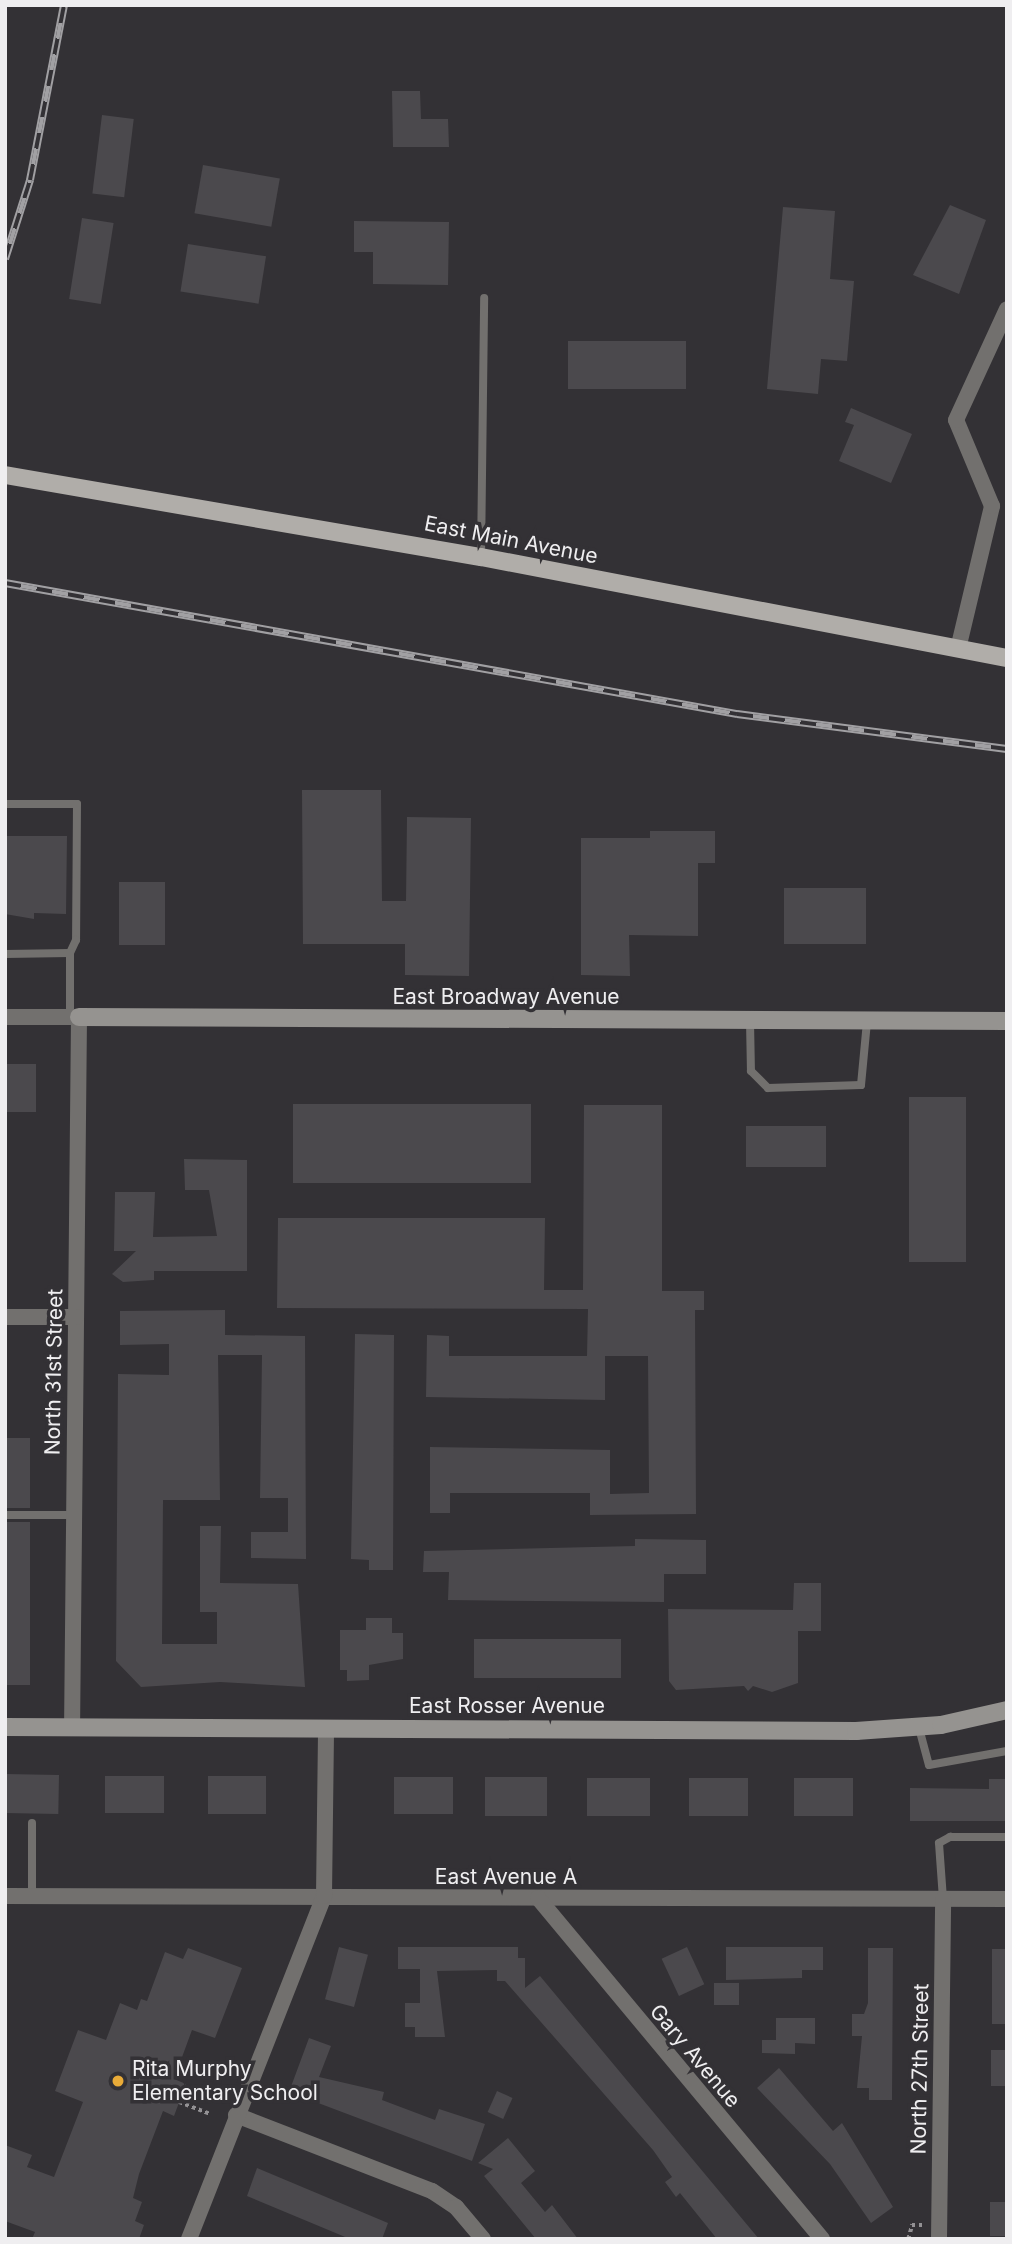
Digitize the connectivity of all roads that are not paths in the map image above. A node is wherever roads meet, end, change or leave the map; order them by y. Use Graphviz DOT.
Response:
graph roads {
  1 [pos="484,298"];
  2 [pos="1007,309"];
  3 [pos="5,475"];
  4 [pos="481,557"];
  5 [pos="958,649"];
  6 [pos="1007,658"];
  7 [pos="5,804"];
  8 [pos="70,953"];
  9 [pos="5,954"];
  10 [pos="5,1017"];
  11 [pos="75,1017"];
  12 [pos="750,1021"];
  13 [pos="1007,1021"];
  14 [pos="867,1022"];
  15 [pos="5,1317"];
  16 [pos="76,1317"];
  17 [pos="5,1515"];
  18 [pos="74,1515"];
  19 [pos="1007,1710"];
  20 [pos="5,1727"];
  21 [pos="72,1728"];
  22 [pos="326,1728"];
  23 [pos="919,1728"];
  24 [pos="1007,1751"];
  25 [pos="32,1823"];
  26 [pos="1007,1837"];
  27 [pos="5,1896"];
  28 [pos="32,1896"];
  29 [pos="324,1896"];
  30 [pos="538,1898"];
  31 [pos="943,1899"];
  32 [pos="1007,1899"];
  33 [pos="236,2115"];
  34 [pos="189,2239"];
  35 [pos="483,2239"];
  36 [pos="822,2239"];
  37 [pos="939,2239"];
  1 -- 4 [label="lane"];
  2 -- 5 [label="street"];
  3 -- 4 [label="main road, East Main Avenue"];
  4 -- 5 [label="main road, East Main Avenue"];
  5 -- 6 [label="main road, East Main Avenue"];
  7 -- 8 [label="lane"];
  8 -- 9 [label="lane"];
  8 -- 11 [label="lane"];
  10 -- 11 [label="street, East Broadway Avenue"];
  11 -- 12 [label="street, East Broadway Avenue"];
  11 -- 16 [label="street, North 31st Street"];
  12 -- 14 [label="street, East Broadway Avenue"];
  12 -- 14 [label="lane"];
  13 -- 14 [label="street, East Broadway Avenue"];
  15 -- 16 [label="street"];
  16 -- 18 [label="street, North 31st Street"];
  17 -- 18 [label="lane"];
  18 -- 21 [label="street, North 31st Street"];
  19 -- 23 [label="street, East Rosser Avenue"];
  20 -- 21 [label="street, East Rosser Avenue"];
  21 -- 22 [label="street, East Rosser Avenue"];
  22 -- 23 [label="street, East Rosser Avenue"];
  22 -- 29 [label="street"];
  23 -- 24 [label="lane"];
  25 -- 28 [label="lane"];
  26 -- 31 [label="lane"];
  27 -- 28 [label="street, East Avenue A"];
  28 -- 29 [label="street, East Avenue A"];
  29 -- 30 [label="street, East Avenue A"];
  29 -- 33 [label="street"];
  30 -- 31 [label="street, East Avenue A"];
  30 -- 36 [label="street, Gary Avenue"];
  31 -- 32 [label="street, East Avenue A"];
  31 -- 37 [label="street, North 27th Street"];
  33 -- 34 [label="street"];
  33 -- 35 [label="street"];
}
